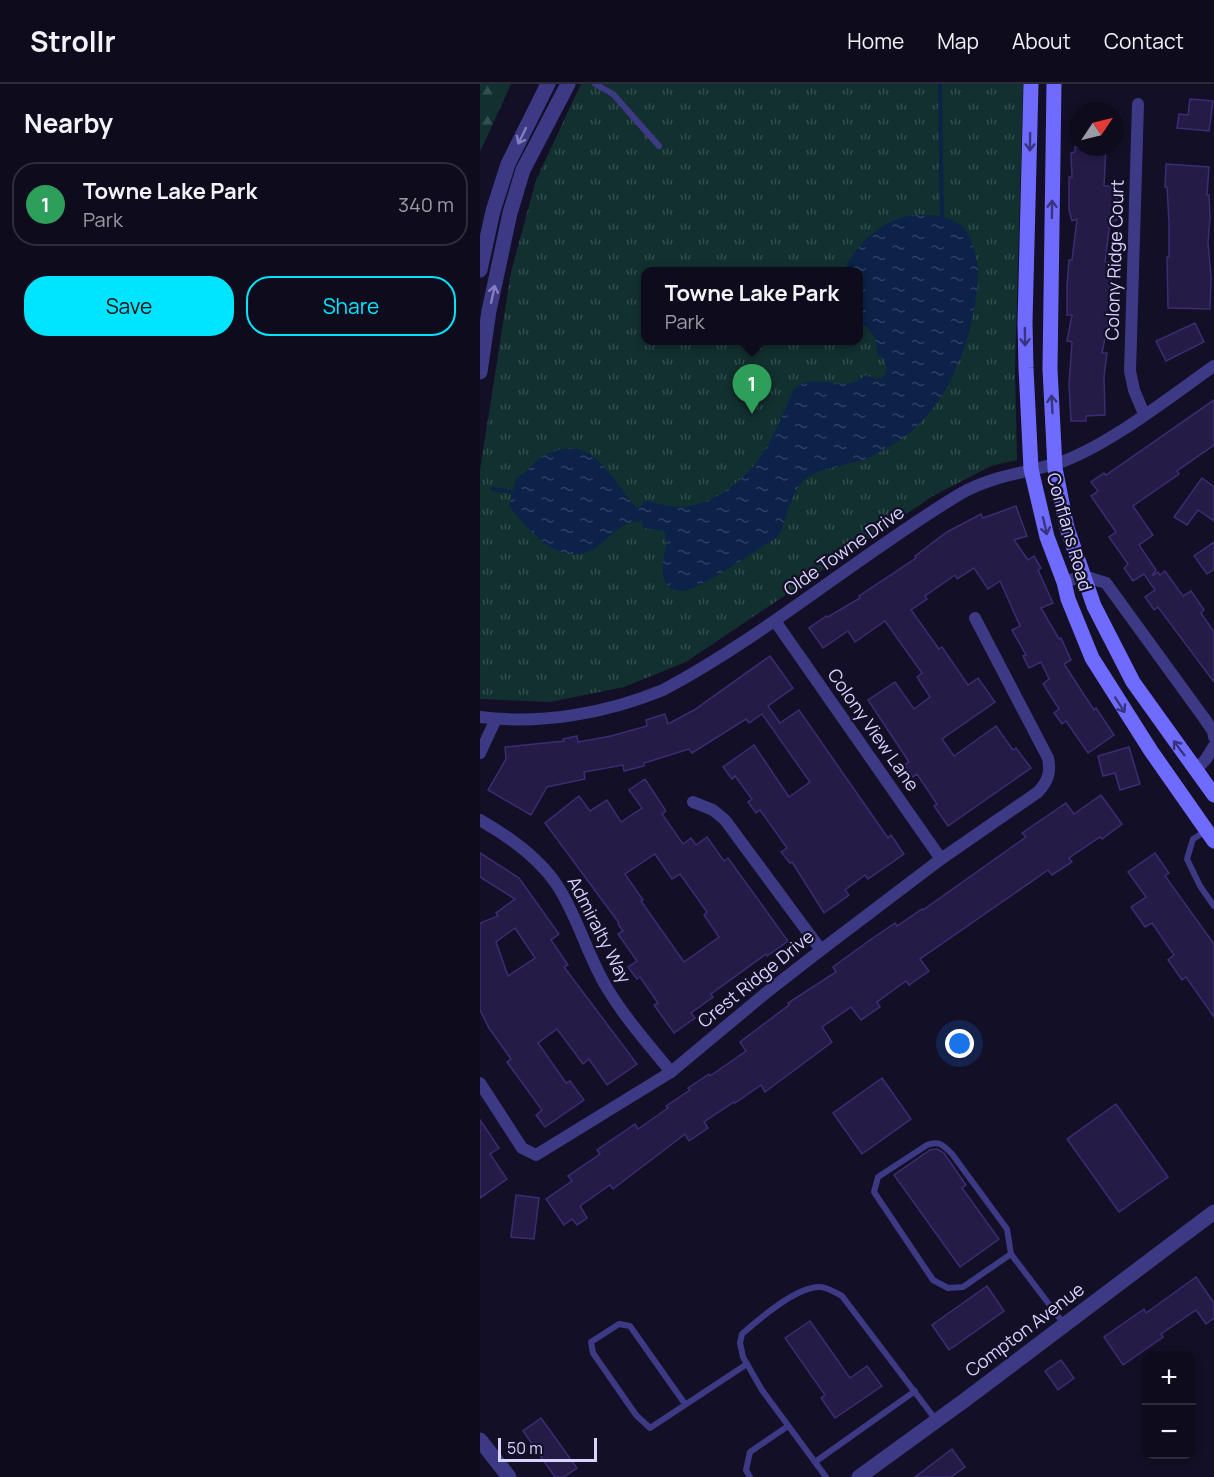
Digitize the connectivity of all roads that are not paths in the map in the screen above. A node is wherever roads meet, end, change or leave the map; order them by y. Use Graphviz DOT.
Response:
graph roads {
  1 [pos="548,84"];
  2 [pos="568,84"];
  3 [pos="595,84"];
  4 [pos="1031,84"];
  5 [pos="1054,84"];
  6 [pos="1138,104"];
  7 [pos="659,146"];
  8 [pos="480,270"];
  9 [pos="1214,366"];
  10 [pos="480,372"];
  11 [pos="1144,414"];
  12 [pos="1055,463"];
  13 [pos="1031,469"];
  14 [pos="1084,576"];
  15 [pos="1064,582"];
  16 [pos="975,618"];
  17 [pos="774,621"];
  18 [pos="480,717"];
  19 [pos="496,719"];
  20 [pos="1214,737"];
  21 [pos="1214,746"];
  22 [pos="480,753"];
  23 [pos="1196,770"];
  24 [pos="1214,795"];
  25 [pos="693,802"];
  26 [pos="480,820"];
  27 [pos="1210,836"];
  28 [pos="941,860"];
  29 [pos="1214,906"];
  30 [pos="821,950"];
  31 [pos="671,1072"];
  32 [pos="480,1083"];
  33 [pos="1214,1212"];
  34 [pos="1011,1254"];
  35 [pos="1064,1325"];
  36 [pos="747,1364"];
  37 [pos="915,1391"];
  38 [pos="685,1404"];
  39 [pos="937,1420"];
  40 [pos="788,1426"];
  41 [pos="480,1440"];
  42 [pos="815,1462"];
  43 [pos="509,1477"];
  44 [pos="750,1477"];
  45 [pos="826,1477"];
  46 [pos="859,1477"];
  1 -- 8 [label="street, one-way"];
  10 -- 2 [label="street, one-way"];
  3 -- 7 [label="lane"];
  4 -- 13 [label="main road, Conflans Road, one-way"];
  12 -- 5 [label="main road, Conflans Road, one-way"];
  6 -- 11 [label="street, Colony Ridge Court"];
  9 -- 11 [label="street, Olde Towne Drive"];
  11 -- 12 [label="street, Olde Towne Drive"];
  12 -- 13 [label="street, Olde Towne Drive"];
  12 -- 14 [label="main road, Conflans Road"];
  13 -- 15 [label="main road, Conflans Road, one-way"];
  13 -- 17 [label="street, Olde Towne Drive"];
  14 -- 15 [label="street"];
  14 -- 20 [label="street"];
  23 -- 14 [label="main road, Conflans Road, one-way"];
  15 -- 27 [label="main road, Conflans Road, one-way"];
  16 -- 28 [label="street, Crest Ridge Drive"];
  17 -- 19 [label="street, Olde Towne Drive"];
  17 -- 28 [label="street, Colony View Lane"];
  18 -- 19 [label="street, Olde Towne Drive"];
  19 -- 22 [label="street"];
  21 -- 23 [label="street"];
  23 -- 24 [label="main road, Conflans Road"];
  25 -- 30 [label="street"];
  26 -- 31 [label="street, Admiralty Way"];
  27 -- 29 [label="lane"];
  28 -- 30 [label="street, Crest Ridge Drive"];
  30 -- 31 [label="street, Crest Ridge Drive"];
  31 -- 32 [label="street, Crest Ridge Drive"];
  33 -- 35 [label="street, Compton Avenue"];
  34 -- 34 [label="lane"];
  34 -- 35 [label="lane"];
  35 -- 39 [label="street, Compton Avenue"];
  36 -- 37 [label="lane"];
  36 -- 38 [label="lane"];
  36 -- 40 [label="lane"];
  37 -- 39 [label="lane"];
  37 -- 42 [label="lane"];
  38 -- 38 [label="lane"];
  39 -- 46 [label="street, Compton Avenue"];
  40 -- 42 [label="lane"];
  40 -- 44 [label="lane"];
  41 -- 43 [label="street"];
  42 -- 45 [label="lane"];
}
